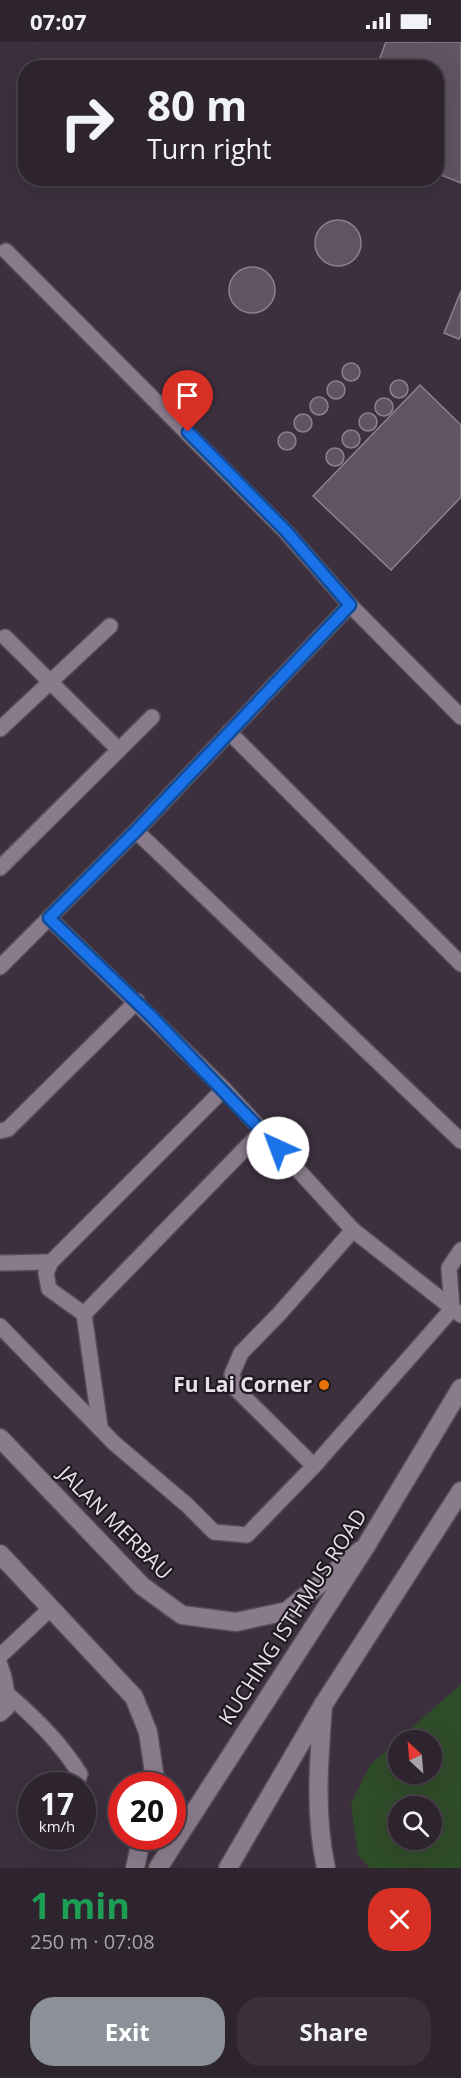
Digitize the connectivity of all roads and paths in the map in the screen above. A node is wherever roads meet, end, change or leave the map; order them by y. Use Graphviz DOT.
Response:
graph roads {
  1 [pos="6,251"];
  2 [pos="350,605"];
  3 [pos="110,626"];
  4 [pos="4,637"];
  5 [pos="49,681"];
  6 [pos="152,717"];
  7 [pos="461,717"];
  8 [pos="0,729"];
  9 [pos="229,732"];
  10 [pos="120,750"];
  11 [pos="136,831"];
  12 [pos="0,868"];
  13 [pos="49,918"];
  14 [pos="461,964"];
  15 [pos="0,967"];
  16 [pos="137,1001"];
  17 [pos="224,1089"];
  18 [pos="0,1131"];
  19 [pos="262,1131"];
  20 [pos="461,1141"];
  21 [pos="354,1230"];
  22 [pos="461,1250"];
  23 [pos="51,1262"];
  24 [pos="0,1263"];
  25 [pos="457,1312"];
  26 [pos="84,1314"];
  27 [pos="0,1326"];
  28 [pos="461,1388"];
  29 [pos="100,1427"];
  30 [pos="0,1438"];
  31 [pos="314,1466"];
  32 [pos="461,1491"];
  33 [pos="366,1546"];
  34 [pos="0,1554"];
  35 [pos="50,1609"];
  36 [pos="0,1656"];
  37 [pos="0,1665"];
  38 [pos="7,1694"];
  39 [pos="323,1705"];
  40 [pos="0,1714"];
  41 [pos="79,1772"];
  42 [pos="154,1772"];
  43 [pos="139,1850"];
  44 [pos="135,1868"];
  45 [pos="158,1868"];
  46 [pos="228,1868"];
  47 [pos="326,1868"];
  1 -- 2 [label="lane"];
  2 -- 7 [label="lane"];
  2 -- 9 [label="lane"];
  3 -- 5 [label="lane"];
  4 -- 5 [label="lane"];
  5 -- 8 [label="lane"];
  5 -- 10 [label="lane"];
  6 -- 10 [label="lane"];
  9 -- 11 [label="lane"];
  9 -- 14 [label="lane"];
  10 -- 12 [label="lane"];
  11 -- 13 [label="lane"];
  11 -- 20 [label="lane"];
  13 -- 15 [label="lane"];
  13 -- 16 [label="lane"];
  16 -- 17 [label="lane"];
  16 -- 18 [label="lane"];
  17 -- 19 [label="lane"];
  17 -- 23 [label="lane"];
  19 -- 21 [label="lane"];
  19 -- 26 [label="lane"];
  21 -- 25 [label="lane"];
  21 -- 31 [label="lane"];
  22 -- 25 [label="lane"];
  23 -- 24 [label="lane"];
  23 -- 26 [label="lane"];
  25 -- 31 [label="lane"];
  26 -- 29 [label="lane"];
  27 -- 29 [label="lane"];
  28 -- 33 [label="main road, KUCHING ISTHMUS ROAD"];
  29 -- 31 [label="lane"];
  30 -- 33 [label="main road, JALAN MERBAU"];
  32 -- 39 [label="main road"];
  33 -- 45 [label="main road, KUCHING ISTHMUS ROAD"];
  34 -- 35 [label="main road"];
  35 -- 36 [label="lane"];
  35 -- 42 [label="main road"];
  37 -- 38 [label="lane"];
  38 -- 40 [label="lane"];
  38 -- 41 [label="lane"];
  39 -- 46 [label="main road"];
  39 -- 47 [label="main road"];
  43 -- 44 [label="main road"];
}
